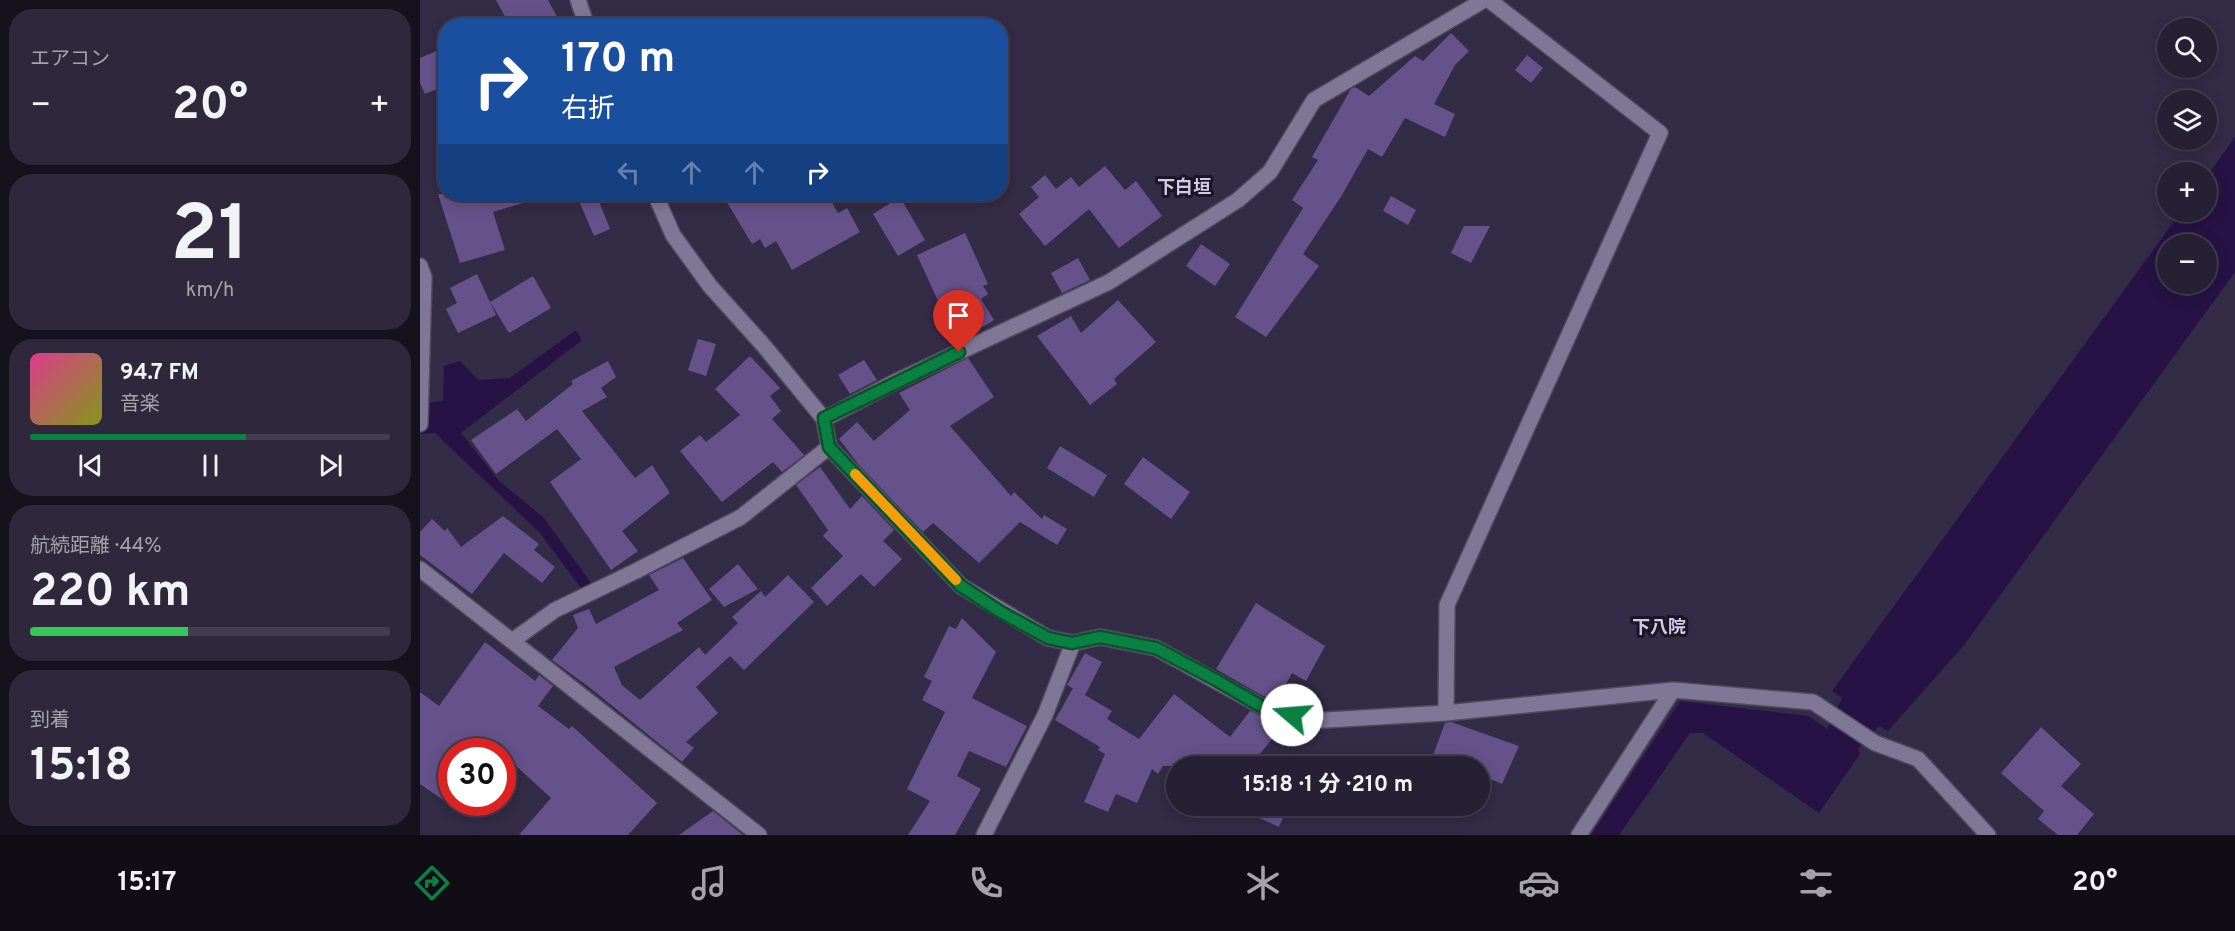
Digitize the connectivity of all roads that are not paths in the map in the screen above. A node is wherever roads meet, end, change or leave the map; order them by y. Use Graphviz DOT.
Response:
graph roads {
  1 [pos="578,0"];
  2 [pos="1484,0"];
  3 [pos="1489,0"];
  4 [pos="584,18"];
  5 [pos="657,201"];
  6 [pos="420,266"];
  7 [pos="824,418"];
  8 [pos="420,424"];
  9 [pos="829,447"];
  10 [pos="420,569"];
  11 [pos="512,641"];
  12 [pos="1072,643"];
  13 [pos="1673,690"];
  14 [pos="1446,713"];
  15 [pos="759,835"];
  16 [pos="984,835"];
  17 [pos="1579,835"];
  18 [pos="1988,835"];
  1 -- 4 [label="street"];
  2 -- 7 [label="street"];
  3 -- 14 [label="street"];
  5 -- 7 [label="street"];
  6 -- 8 [label="street"];
  7 -- 9 [label="street"];
  9 -- 11 [label="street"];
  9 -- 12 [label="street"];
  10 -- 11 [label="street"];
  11 -- 15 [label="street"];
  12 -- 14 [label="street"];
  12 -- 16 [label="street"];
  13 -- 14 [label="street"];
  13 -- 17 [label="street"];
  13 -- 18 [label="street"];
}
